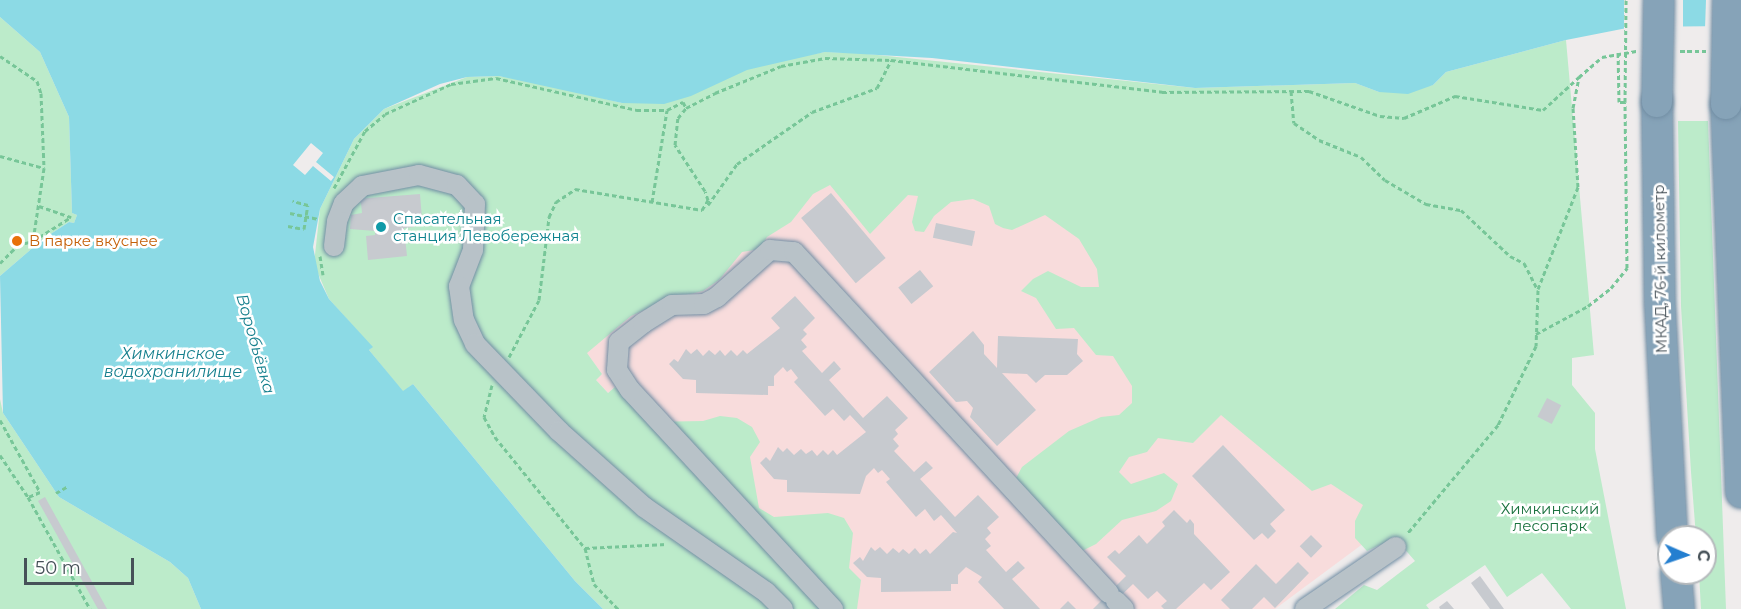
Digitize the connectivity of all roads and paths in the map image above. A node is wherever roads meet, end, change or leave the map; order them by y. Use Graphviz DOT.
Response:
graph roads {
  1 [pos="1626,0"];
  2 [pos="1659,0"];
  3 [pos="1728,0"];
  4 [pos="1618,51"];
  5 [pos="1641,51"];
  6 [pos="1674,51"];
  7 [pos="1708,51"];
  8 [pos="0,56"];
  9 [pos="891,60"];
  10 [pos="1579,77"];
  11 [pos="1291,91"];
  12 [pos="1625,102"];
  13 [pos="686,108"];
  14 [pos="667,110"];
  15 [pos="385,114"];
  16 [pos="0,156"];
  17 [pos="44,168"];
  18 [pos="293,201"];
  19 [pos="652,202"];
  20 [pos="39,205"];
  21 [pos="706,207"];
  22 [pos="290,213"];
  23 [pos="306,217"];
  24 [pos="318,219"];
  25 [pos="288,226"];
  26 [pos="33,241"];
  27 [pos="334,246"];
  28 [pos="0,263"];
  29 [pos="1538,290"];
  30 [pos="1536,334"];
  31 [pos="500,366"];
  32 [pos="0,420"];
  33 [pos="0,456"];
  34 [pos="68,486"];
  35 [pos="56,493"];
  36 [pos="1741,493"];
  37 [pos="28,497"];
  38 [pos="1671,525"];
  39 [pos="690,538"];
  40 [pos="1396,547"];
  41 [pos="585,548"];
  42 [pos="1677,585"];
  43 [pos="1116,601"];
  44 [pos="90,609"];
  45 [pos="618,609"];
  46 [pos="783,609"];
  47 [pos="833,609"];
  48 [pos="1305,609"];
  49 [pos="1679,609"];
  1 -- 12 [label="path, bridge"];
  2 -- 38 [label="highway, МКАД, 76-й километр, bridge"];
  3 -- 36 [label="highway, bridge"];
  4 -- 5 [label="path"];
  4 -- 10 [label="path"];
  4 -- 12 [label="path"];
  6 -- 7 [label="path"];
  8 -- 17 [label="path"];
  9 -- 11 [label="path"];
  9 -- 13 [label="path"];
  9 -- 21 [label="path"];
  10 -- 11 [label="path"];
  10 -- 29 [label="path"];
  11 -- 29 [label="path"];
  12 -- 30 [label="path"];
  13 -- 14 [label="path"];
  13 -- 21 [label="path"];
  14 -- 15 [label="path"];
  14 -- 19 [label="path"];
  16 -- 17 [label="path"];
  17 -- 20 [label="path"];
  18 -- 23 [label="path"];
  19 -- 21 [label="path"];
  19 -- 31 [label="path"];
  20 -- 26 [label="path"];
  20 -- 26 [label="path"];
  22 -- 23 [label="path"];
  23 -- 24 [label="path"];
  23 -- 25 [label="path"];
  26 -- 28 [label="path"];
  27 -- 31 [label="lane"];
  29 -- 30 [label="path"];
  30 -- 40 [label="path"];
  31 -- 39 [label="lane"];
  31 -- 41 [label="path"];
  32 -- 37 [label="path"];
  33 -- 37 [label="path"];
  34 -- 35 [label="path"];
  37 -- 44 [label="path"];
  39 -- 41 [label="path"];
  39 -- 46 [label="lane"];
  40 -- 48 [label="lane"];
  41 -- 45 [label="path"];
  42 -- 49 [label="highway"];
  43 -- 47 [label="lane"];
}
